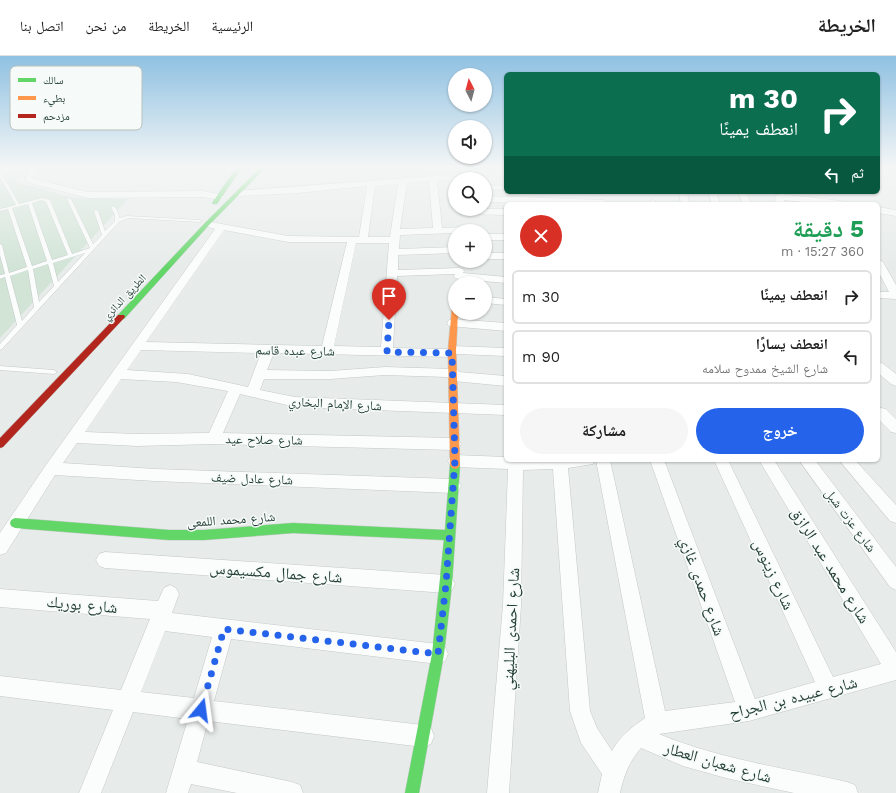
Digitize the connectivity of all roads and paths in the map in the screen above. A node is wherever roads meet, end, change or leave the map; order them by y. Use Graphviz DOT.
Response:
graph roads {
  1 [pos="15,200"];
  2 [pos="36,200"];
  3 [pos="46,200"];
  4 [pos="70,200"];
  5 [pos="218,200"];
  6 [pos="230,200"];
  7 [pos="367,200"];
  8 [pos="400,200"];
  9 [pos="435,200"];
  10 [pos="527,200"];
  11 [pos="802,200"];
  12 [pos="30,202"];
  13 [pos="575,202"];
  14 [pos="812,202"];
  15 [pos="18,205"];
  16 [pos="9,207"];
  17 [pos="113,207"];
  18 [pos="0,210"];
  19 [pos="880,210"];
  20 [pos="96,211"];
  21 [pos="492,211"];
  22 [pos="504,212"];
  23 [pos="896,213"];
  24 [pos="117,221"];
  25 [pos="204,223"];
  26 [pos="221,227"];
  27 [pos="438,231"];
  28 [pos="448,231"];
  29 [pos="104,235"];
  30 [pos="394,236"];
  31 [pos="492,237"];
  32 [pos="504,237"];
  33 [pos="358,240"];
  34 [pos="0,245"];
  35 [pos="175,248"];
  36 [pos="185,248"];
  37 [pos="91,249"];
  38 [pos="448,250"];
  39 [pos="393,252"];
  40 [pos="70,255"];
  41 [pos="492,256"];
  42 [pos="504,256"];
  43 [pos="50,262"];
  44 [pos="880,266"];
  45 [pos="30,268"];
  46 [pos="392,273"];
  47 [pos="459,273"];
  48 [pos="8,275"];
  49 [pos="0,277"];
  50 [pos="504,280"];
  51 [pos="56,286"];
  52 [pos="880,295"];
  53 [pos="895,296"];
  54 [pos="492,301"];
  55 [pos="504,302"];
  56 [pos="37,307"];
  57 [pos="110,315"];
  58 [pos="453,320"];
  59 [pos="453,323"];
  60 [pos="20,325"];
  61 [pos="504,327"];
  62 [pos="1,344"];
  63 [pos="137,346"];
  64 [pos="269,349"];
  65 [pos="327,350"];
  66 [pos="387,352"];
  67 [pos="452,352"];
  68 [pos="504,352"];
  69 [pos="0,368"];
  70 [pos="880,368"];
  71 [pos="57,369"];
  72 [pos="118,374"];
  73 [pos="259,374"];
  74 [pos="453,374"];
  75 [pos="504,381"];
  76 [pos="896,381"];
  77 [pos="44,383"];
  78 [pos="236,388"];
  79 [pos="252,393"];
  80 [pos="454,407"];
  81 [pos="504,410"];
  82 [pos="896,411"];
  83 [pos="880,414"];
  84 [pos="880,415"];
  85 [pos="896,428"];
  86 [pos="74,437"];
  87 [pos="214,438"];
  88 [pos="0,444"];
  89 [pos="454,444"];
  90 [pos="455,460"];
  91 [pos="574,462"];
  92 [pos="603,462"];
  93 [pos="658,462"];
  94 [pos="722,462"];
  95 [pos="767,462"];
  96 [pos="807,462"];
  97 [pos="848,462"];
  98 [pos="516,464"];
  99 [pos="560,464"];
  100 [pos="51,469"];
  101 [pos="453,486"];
  102 [pos="896,516"];
  103 [pos="16,523"];
  104 [pos="449,535"];
  105 [pos="0,547"];
  106 [pos="105,560"];
  107 [pos="896,581"];
  108 [pos="446,584"];
  109 [pos="0,598"];
  110 [pos="164,609"];
  111 [pos="224,629"];
  112 [pos="438,654"];
  113 [pos="896,670"];
  114 [pos="0,686"];
  115 [pos="828,689"];
  116 [pos="127,701"];
  117 [pos="201,710"];
  118 [pos="749,711"];
  119 [pos="657,723"];
  120 [pos="423,736"];
  121 [pos="637,736"];
  122 [pos="184,770"];
  123 [pos="614,771"];
  124 [pos="90,793"];
  125 [pos="177,793"];
  126 [pos="292,793"];
  127 [pos="412,793"];
  128 [pos="498,793"];
  129 [pos="609,793"];
  130 [pos="847,793"];
  1 -- 15 [label="lane"];
  2 -- 12 [label="lane"];
  3 -- 40 [label="lane"];
  4 -- 37 [label="lane"];
  5 -- 25 [label="main road, الطريق الدائري"];
  6 -- 25 [label="main road, الطريق الدائري"];
  7 -- 33 [label="street"];
  8 -- 30 [label="street"];
  9 -- 27 [label="street"];
  10 -- 13 [label="street"];
  11 -- 14 [label="street"];
  12 -- 15 [label="lane"];
  12 -- 43 [label="lane"];
  15 -- 16 [label="lane"];
  16 -- 18 [label="lane"];
  16 -- 45 [label="lane"];
  17 -- 24 [label="lane"];
  19 -- 23 [label="street"];
  20 -- 29 [label="lane"];
  21 -- 22 [label="street"];
  24 -- 25 [label="lane"];
  24 -- 29 [label="lane"];
  25 -- 26 [label="street"];
  25 -- 35 [label="main road, الطريق الدائري"];
  25 -- 36 [label="main road, الطريق الدائري"];
  26 -- 33 [label="street"];
  26 -- 63 [label="street"];
  27 -- 28 [label="street"];
  27 -- 30 [label="street"];
  29 -- 37 [label="lane"];
  30 -- 33 [label="street"];
  30 -- 39 [label="street"];
  31 -- 32 [label="street"];
  33 -- 65 [label="street"];
  34 -- 48 [label="lane"];
  35 -- 36 [label="main road"];
  35 -- 57 [label="main road, الطريق الدائري"];
  36 -- 88 [label="main road, الطريق الدائري"];
  37 -- 40 [label="lane"];
  37 -- 51 [label="lane"];
  38 -- 39 [label="street"];
  39 -- 46 [label="street"];
  40 -- 43 [label="lane"];
  41 -- 42 [label="street"];
  43 -- 45 [label="lane"];
  43 -- 51 [label="lane"];
  44 -- 53 [label="street"];
  45 -- 48 [label="lane"];
  45 -- 56 [label="lane"];
  46 -- 47 [label="street"];
  46 -- 66 [label="street"];
  47 -- 50 [label="street"];
  48 -- 49 [label="lane"];
  48 -- 60 [label="lane"];
  51 -- 56 [label="lane"];
  52 -- 53 [label="street"];
  54 -- 55 [label="street"];
  56 -- 60 [label="lane"];
  58 -- 59 [label="main road"];
  59 -- 61 [label="street"];
  59 -- 67 [label="main road"];
  60 -- 62 [label="lane"];
  63 -- 64 [label="street, شارع عبده قاسم"];
  63 -- 72 [label="street"];
  64 -- 65 [label="street, شارع عبده قاسم"];
  64 -- 73 [label="street"];
  65 -- 66 [label="street, شارع عبده قاسم"];
  66 -- 67 [label="street, شارع عبده قاسم"];
  67 -- 68 [label="street, شارع عبده قاسم"];
  67 -- 74 [label="main road"];
  69 -- 71 [label="lane"];
  70 -- 76 [label="street"];
  71 -- 77 [label="main road"];
  72 -- 78 [label="street, شارع الإمام البخاري"];
  72 -- 86 [label="street"];
  73 -- 74 [label="street"];
  73 -- 79 [label="street"];
  74 -- 75 [label="street"];
  74 -- 80 [label="main road"];
  78 -- 79 [label="street, شارع الإمام البخاري"];
  78 -- 87 [label="street"];
  79 -- 80 [label="street, شارع الإمام البخاري"];
  80 -- 81 [label="street, شارع الإمام البخاري"];
  80 -- 89 [label="main road"];
  82 -- 83 [label="street"];
  84 -- 85 [label="street"];
  86 -- 87 [label="street, شارع صلاح عيد"];
  86 -- 100 [label="street"];
  87 -- 89 [label="street, شارع صلاح عيد"];
  89 -- 90 [label="main road"];
  90 -- 98 [label="street"];
  90 -- 101 [label="main road"];
  91 -- 99 [label="street"];
  92 -- 119 [label="street"];
  93 -- 118 [label="street, شارع حمدى غازي"];
  94 -- 115 [label="street, شارع زينوس"];
  95 -- 113 [label="street, شارع محمد عبد الرازق"];
  96 -- 107 [label="street, شارع عزت شبل"];
  97 -- 102 [label="street"];
  98 -- 99 [label="street"];
  98 -- 128 [label="street, شارع احمدى البليهني"];
  99 -- 123 [label="street"];
  100 -- 101 [label="street, شارع عادل ضيف"];
  100 -- 103 [label="street"];
  101 -- 104 [label="main road"];
  103 -- 104 [label="main road, شارع محمد اللمعى"];
  103 -- 105 [label="street"];
  104 -- 108 [label="main road"];
  106 -- 108 [label="street, شارع جمال مكسيموس"];
  108 -- 112 [label="main road"];
  109 -- 110 [label="street, شارع بوريك"];
  110 -- 111 [label="street, شارع بوريك"];
  110 -- 116 [label="street"];
  111 -- 112 [label="street, شارع بوريك"];
  111 -- 117 [label="street"];
  112 -- 120 [label="main road"];
  113 -- 115 [label="street, شارع عبيده بن الجراح"];
  114 -- 116 [label="street"];
  115 -- 118 [label="street, شارع عبيده بن الجراح"];
  116 -- 117 [label="street"];
  116 -- 124 [label="street"];
  117 -- 120 [label="street"];
  117 -- 122 [label="street"];
  118 -- 119 [label="street, شارع عبيده بن الجراح"];
  119 -- 121 [label="street, شارع عبيده بن الجراح"];
  120 -- 127 [label="main road"];
  121 -- 123 [label="street, شارع عبيده بن الجراح"];
  121 -- 130 [label="street, شارع شعبان العطار"];
  122 -- 125 [label="street"];
  122 -- 126 [label="street"];
  123 -- 129 [label="street, شارع عبيده بن الجراح"];
}
